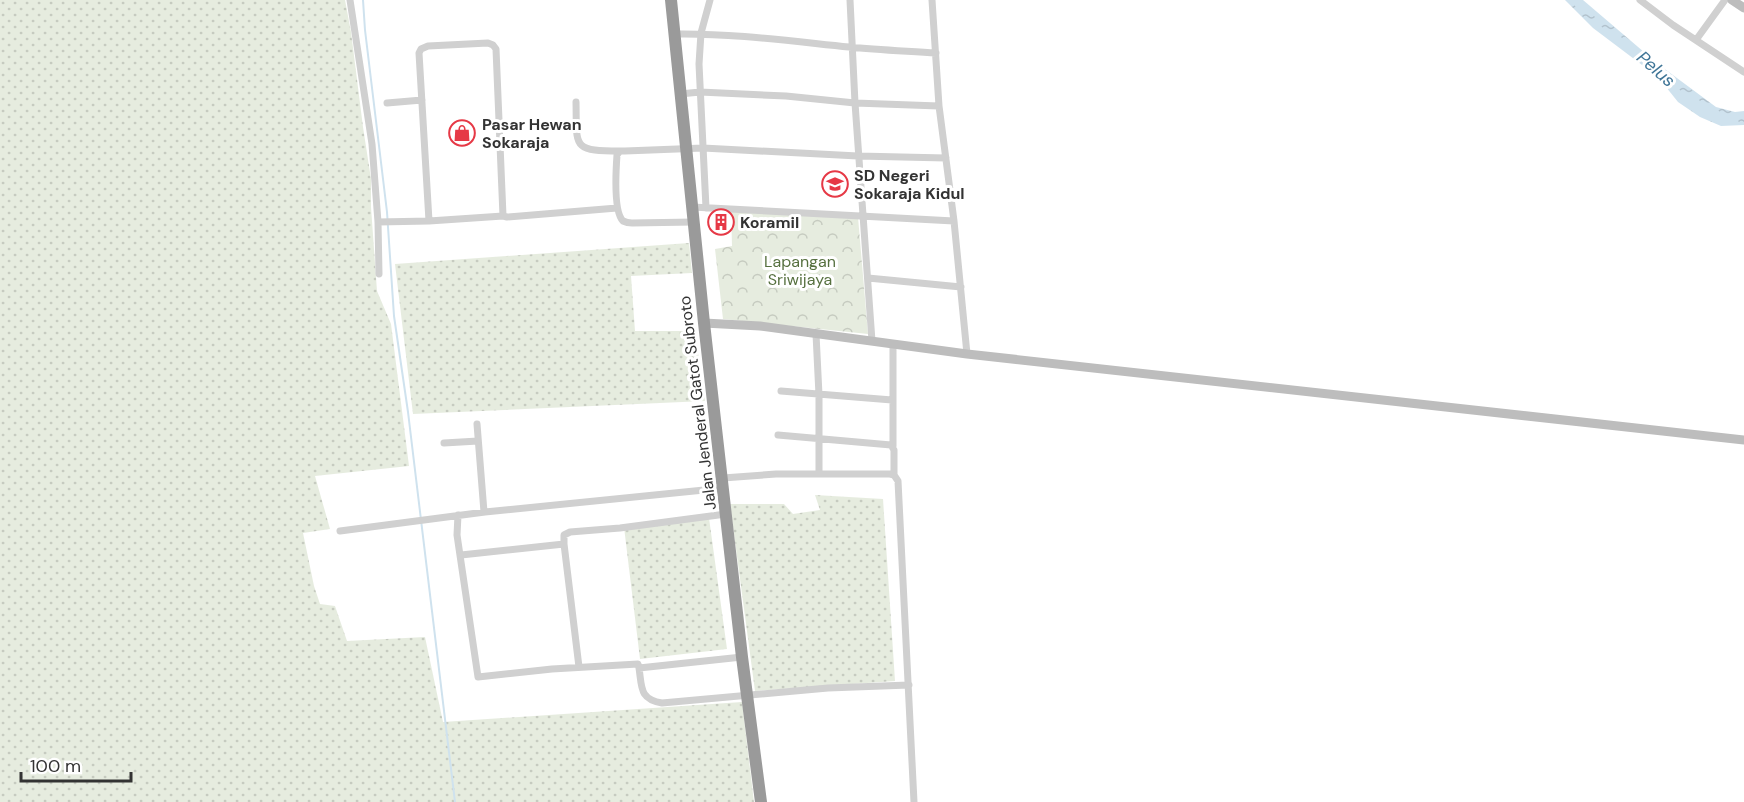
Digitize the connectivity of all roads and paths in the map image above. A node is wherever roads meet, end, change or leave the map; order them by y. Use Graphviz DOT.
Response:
graph roads {
  1 [pos="350,0"];
  2 [pos="671,0"];
  3 [pos="710,0"];
  4 [pos="850,0"];
  5 [pos="932,0"];
  6 [pos="1640,0"];
  7 [pos="1725,0"];
  8 [pos="1732,0"];
  9 [pos="1744,8"];
  10 [pos="701,33"];
  11 [pos="674,34"];
  12 [pos="1696,40"];
  13 [pos="852,48"];
  14 [pos="936,53"];
  15 [pos="1744,72"];
  16 [pos="700,92"];
  17 [pos="680,94"];
  18 [pos="422,100"];
  19 [pos="576,102"];
  20 [pos="387,103"];
  21 [pos="855,103"];
  22 [pos="939,106"];
  23 [pos="703,147"];
  24 [pos="686,148"];
  25 [pos="620,151"];
  26 [pos="858,156"];
  27 [pos="945,158"];
  28 [pos="693,207"];
  29 [pos="617,208"];
  30 [pos="706,208"];
  31 [pos="863,215"];
  32 [pos="502,216"];
  33 [pos="429,221"];
  34 [pos="954,221"];
  35 [pos="381,222"];
  36 [pos="694,222"];
  37 [pos="379,274"];
  38 [pos="868,278"];
  39 [pos="961,287"];
  40 [pos="704,322"];
  41 [pos="816,334"];
  42 [pos="872,341"];
  43 [pos="893,345"];
  44 [pos="967,354"];
  45 [pos="781,392"];
  46 [pos="819,395"];
  47 [pos="892,400"];
  48 [pos="477,424"];
  49 [pos="778,435"];
  50 [pos="819,439"];
  51 [pos="1744,440"];
  52 [pos="478,441"];
  53 [pos="444,443"];
  54 [pos="893,446"];
  55 [pos="819,473"];
  56 [pos="894,475"];
  57 [pos="723,483"];
  58 [pos="484,512"];
  59 [pos="727,514"];
  60 [pos="458,515"];
  61 [pos="340,531"];
  62 [pos="564,544"];
  63 [pos="461,555"];
  64 [pos="742,657"];
  65 [pos="579,667"];
  66 [pos="639,668"];
  67 [pos="909,685"];
  68 [pos="747,696"];
  69 [pos="760,802"];
  70 [pos="914,802"];
  1 -- 35 [label="street"];
  2 -- 11 [label="highway, Jalan Jenderal Gatot Subroto"];
  3 -- 10 [label="street"];
  4 -- 13 [label="street"];
  5 -- 14 [label="street"];
  6 -- 12 [label="street"];
  7 -- 12 [label="street"];
  8 -- 9 [label="street"];
  10 -- 11 [label="street"];
  10 -- 13 [label="street"];
  10 -- 16 [label="street"];
  11 -- 17 [label="highway, Jalan Jenderal Gatot Subroto"];
  12 -- 15 [label="street"];
  13 -- 14 [label="street"];
  13 -- 21 [label="street"];
  14 -- 22 [label="street"];
  16 -- 17 [label="street"];
  16 -- 21 [label="street"];
  16 -- 23 [label="street"];
  17 -- 24 [label="highway, Jalan Jenderal Gatot Subroto"];
  18 -- 20 [label="street"];
  18 -- 32 [label="street"];
  18 -- 33 [label="street"];
  19 -- 25 [label="street"];
  21 -- 22 [label="street"];
  21 -- 26 [label="street"];
  22 -- 27 [label="street"];
  23 -- 24 [label="street"];
  23 -- 26 [label="street"];
  23 -- 30 [label="street"];
  24 -- 25 [label="street"];
  24 -- 28 [label="highway, Jalan Jenderal Gatot Subroto"];
  25 -- 29 [label="street"];
  26 -- 27 [label="street"];
  26 -- 31 [label="street"];
  27 -- 34 [label="street"];
  28 -- 30 [label="street"];
  28 -- 36 [label="highway, Jalan Jenderal Gatot Subroto"];
  29 -- 32 [label="street"];
  29 -- 36 [label="street"];
  30 -- 31 [label="street"];
  31 -- 34 [label="street"];
  31 -- 38 [label="street"];
  32 -- 33 [label="street"];
  33 -- 35 [label="street"];
  34 -- 39 [label="street"];
  35 -- 37 [label="street"];
  36 -- 40 [label="highway, Jalan Jenderal Gatot Subroto"];
  38 -- 39 [label="street"];
  38 -- 42 [label="street"];
  39 -- 44 [label="street"];
  40 -- 41 [label="street"];
  40 -- 57 [label="highway, Jalan Jenderal Gatot Subroto"];
  41 -- 42 [label="street"];
  41 -- 46 [label="street"];
  42 -- 43 [label="street"];
  43 -- 44 [label="street"];
  43 -- 47 [label="street"];
  44 -- 51 [label="street"];
  45 -- 46 [label="street"];
  46 -- 47 [label="street"];
  46 -- 50 [label="street"];
  47 -- 54 [label="street"];
  48 -- 52 [label="street"];
  49 -- 50 [label="street"];
  50 -- 54 [label="street"];
  50 -- 55 [label="street"];
  52 -- 53 [label="street"];
  52 -- 58 [label="street"];
  54 -- 56 [label="street"];
  55 -- 56 [label="street"];
  55 -- 57 [label="street"];
  56 -- 67 [label="street"];
  57 -- 58 [label="street"];
  57 -- 59 [label="highway, Jalan Jenderal Gatot Subroto"];
  58 -- 60 [label="street"];
  59 -- 62 [label="street"];
  59 -- 64 [label="highway, Jalan Jenderal Gatot Subroto"];
  60 -- 61 [label="street"];
  60 -- 63 [label="street"];
  62 -- 63 [label="street"];
  62 -- 65 [label="street"];
  63 -- 65 [label="street"];
  64 -- 66 [label="street"];
  64 -- 68 [label="highway, Jalan Jenderal Gatot Subroto"];
  65 -- 66 [label="street"];
  66 -- 68 [label="street"];
  67 -- 68 [label="street"];
  67 -- 70 [label="street"];
  68 -- 69 [label="highway, Jalan Jenderal Gatot Subroto"];
}
